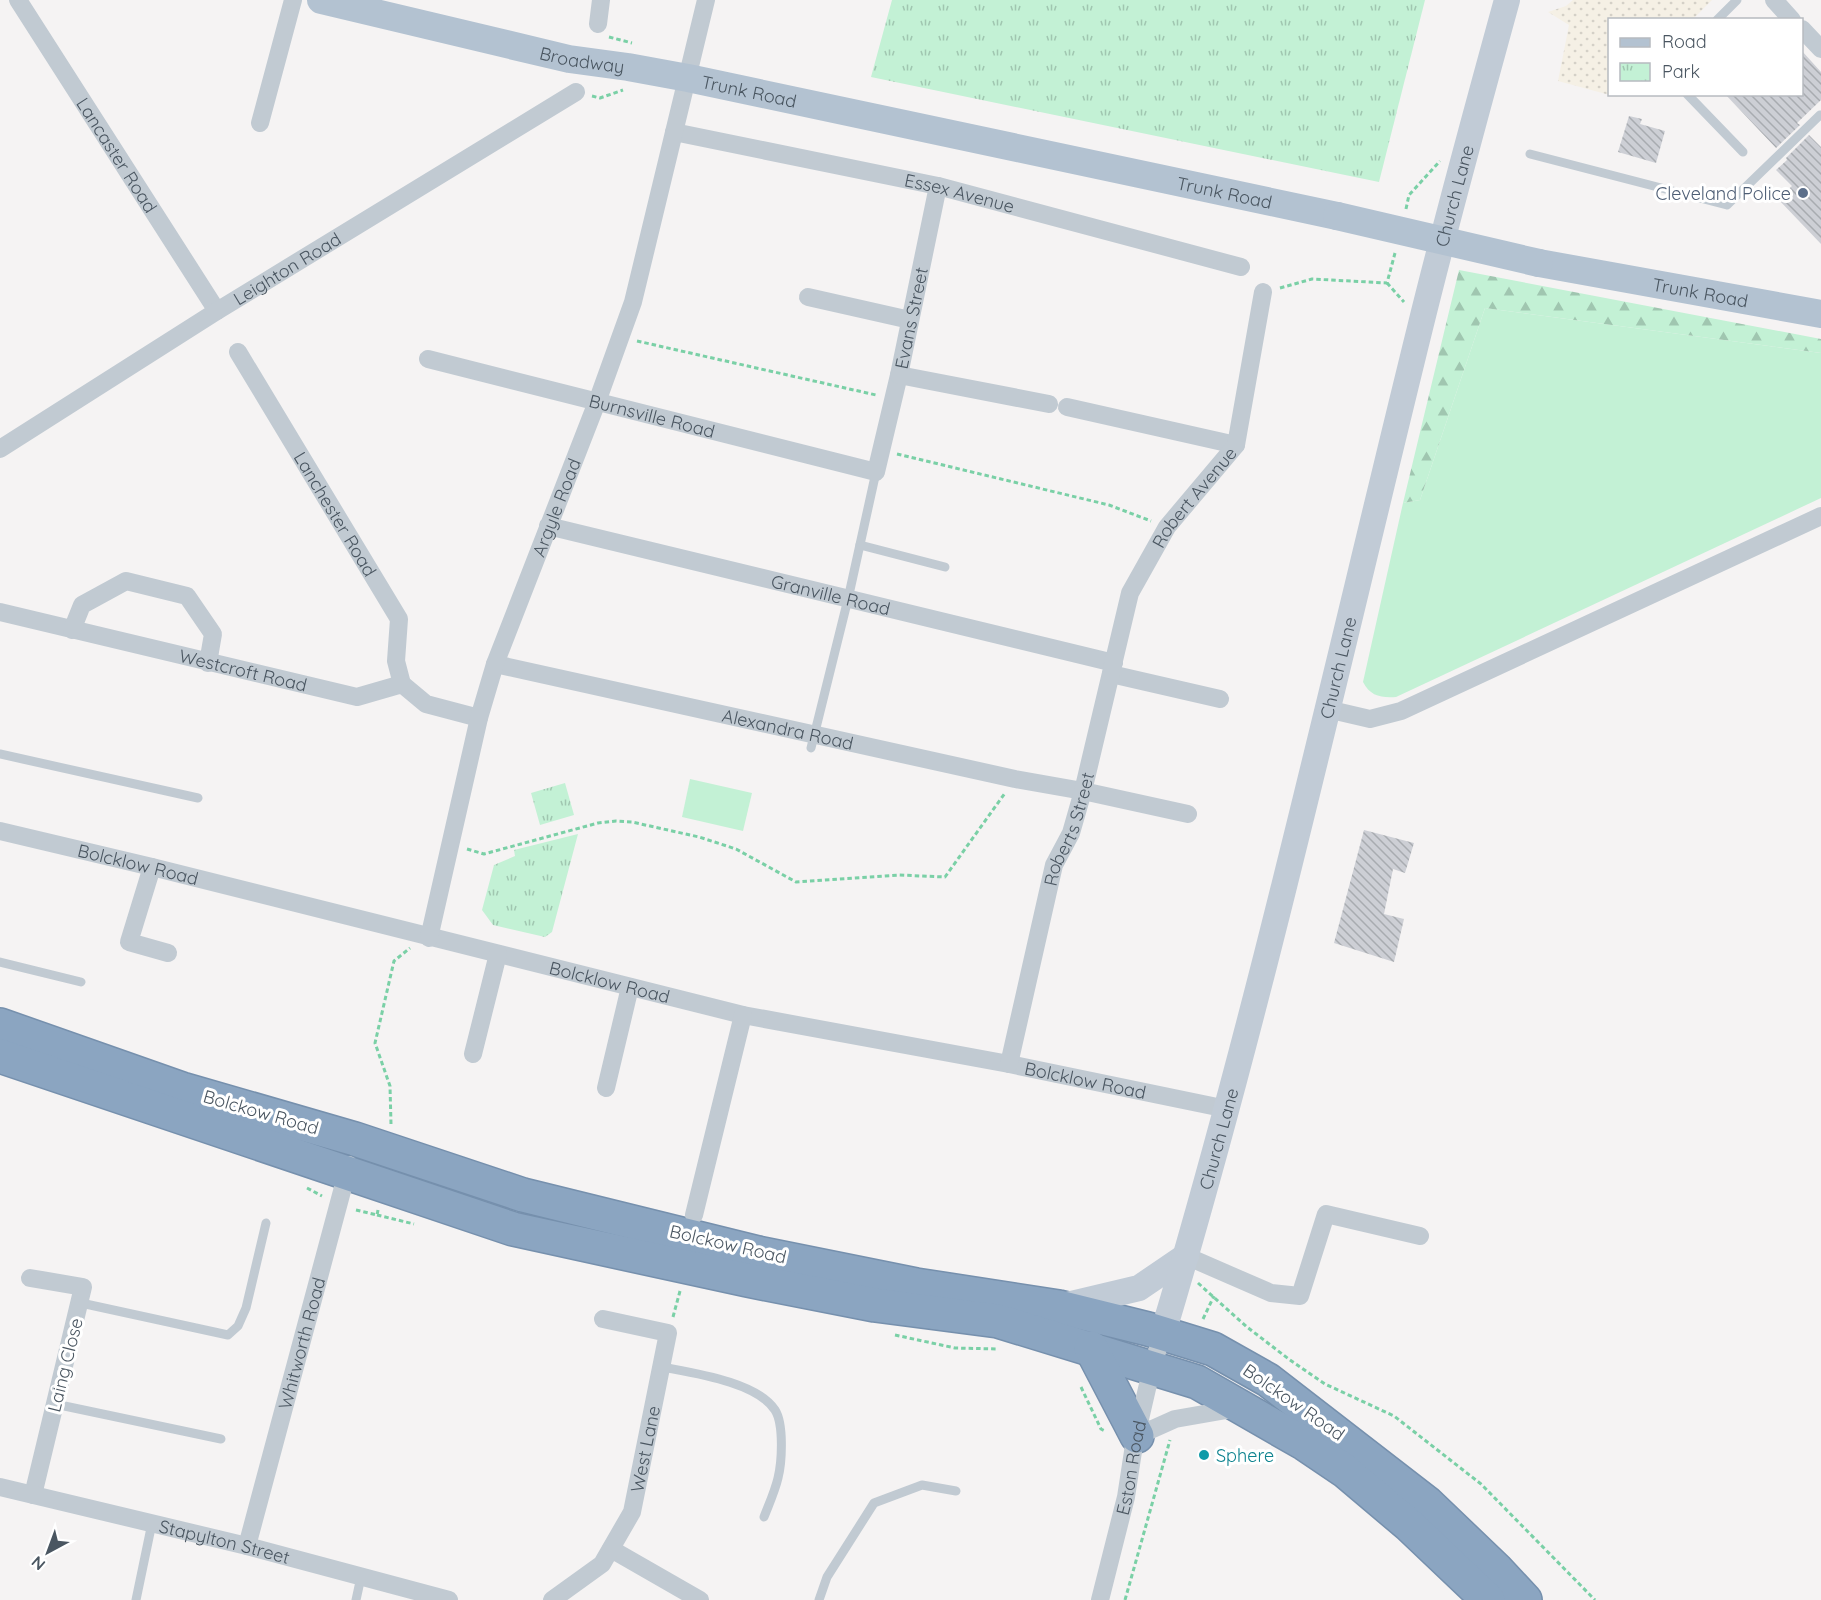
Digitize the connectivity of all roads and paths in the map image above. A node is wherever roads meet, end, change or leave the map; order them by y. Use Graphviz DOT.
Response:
graph roads {
  1 [pos="18,0"];
  2 [pos="293,0"];
  3 [pos="321,0"];
  4 [pos="378,0"];
  5 [pos="601,0"];
  6 [pos="706,0"];
  7 [pos="1506,0"];
  8 [pos="1737,0"];
  9 [pos="1774,0"];
  10 [pos="1719,18"];
  11 [pos="1790,18"];
  12 [pos="598,24"];
  13 [pos="1803,30"];
  14 [pos="1821,49"];
  15 [pos="628,67"];
  16 [pos="688,78"];
  17 [pos="576,92"];
  18 [pos="1689,96"];
  19 [pos="1821,116"];
  20 [pos="260,123"];
  21 [pos="674,132"];
  22 [pos="1743,152"];
  23 [pos="1530,153"];
  24 [pos="938,186"];
  25 [pos="1241,267"];
  26 [pos="1263,292"];
  27 [pos="808,297"];
  28 [pos="217,311"];
  29 [pos="1821,314"];
  30 [pos="910,320"];
  31 [pos="621,337"];
  32 [pos="238,352"];
  33 [pos="428,359"];
  34 [pos="899,375"];
  35 [pos="893,399"];
  36 [pos="597,402"];
  37 [pos="1236,445"];
  38 [pos="0,449"];
  39 [pos="881,450"];
  40 [pos="876,472"];
  41 [pos="1821,516"];
  42 [pos="548,526"];
  43 [pos="1167,527"];
  44 [pos="860,545"];
  45 [pos="945,567"];
  46 [pos="1130,593"];
  47 [pos="848,598"];
  48 [pos="0,612"];
  49 [pos="72,630"];
  50 [pos="208,663"];
  51 [pos="495,664"];
  52 [pos="1112,668"];
  53 [pos="402,684"];
  54 [pos="1220,699"];
  55 [pos="1327,709"];
  56 [pos="479,718"];
  57 [pos="813,741"];
  58 [pos="0,754"];
  59 [pos="1015,779"];
  60 [pos="1083,791"];
  61 [pos="198,798"];
  62 [pos="1188,814"];
  63 [pos="0,831"];
  64 [pos="449,843"];
  65 [pos="152,867"];
  66 [pos="429,938"];
  67 [pos="168,953"];
  68 [pos="498,954"];
  69 [pos="0,962"];
  70 [pos="81,982"];
  71 [pos="630,987"];
  72 [pos="743,1015"];
  73 [pos="0,1025"];
  74 [pos="473,1054"];
  75 [pos="0,1056"];
  76 [pos="1009,1064"];
  77 [pos="606,1089"];
  78 [pos="1227,1110"];
  79 [pos="355,1139"];
  80 [pos="347,1173"];
  81 [pos="694,1215"];
  82 [pos="266,1223"];
  83 [pos="1420,1236"];
  84 [pos="1186,1256"];
  85 [pos="30,1278"];
  86 [pos="1214,1296"];
  87 [pos="81,1303"];
  88 [pos="603,1319"];
  89 [pos="1050,1320"];
  90 [pos="1178,1338"];
  91 [pos="1091,1348"];
  92 [pos="662,1367"];
  93 [pos="1152,1367"];
  94 [pos="55,1404"];
  95 [pos="1242,1408"];
  96 [pos="1175,1419"];
  97 [pos="1137,1436"];
  98 [pos="221,1439"];
  99 [pos="0,1487"];
  100 [pos="956,1491"];
  101 [pos="33,1495"];
  102 [pos="764,1517"];
  103 [pos="152,1523"];
  104 [pos="247,1546"];
  105 [pos="610,1549"];
  106 [pos="361,1577"];
  107 [pos="136,1600"];
  108 [pos="356,1600"];
  109 [pos="449,1600"];
  110 [pos="552,1600"];
  111 [pos="700,1600"];
  112 [pos="819,1600"];
  113 [pos="1100,1600"];
  114 [pos="1125,1600"];
  115 [pos="1488,1600"];
  116 [pos="1525,1600"];
  1 -- 28 [label="street, Lancaster Road"];
  2 -- 20 [label="street"];
  3 -- 15 [label="main road, Broadway"];
  4 -- 15 [label="main road, Broadway"];
  5 -- 12 [label="street"];
  6 -- 16 [label="street, Argyle Road"];
  7 -- 55 [label="street, Church Lane"];
  8 -- 10 [label="lane"];
  9 -- 11 [label="street"];
  13 -- 14 [label="street"];
  15 -- 16 [label="main road, Trunk Road"];
  16 -- 21 [label="street, Argyle Road"];
  16 -- 29 [label="main road, Trunk Road, bridge"];
  17 -- 28 [label="street, Leighton Road"];
  18 -- 22 [label="lane"];
  19 -- 23 [label="lane"];
  21 -- 24 [label="street, Essex Avenue"];
  21 -- 31 [label="street, Argyle Road"];
  24 -- 25 [label="street, Essex Avenue"];
  24 -- 30 [label="street, Evans Street"];
  26 -- 37 [label="street, Robert Avenue"];
  27 -- 30 [label="street"];
  28 -- 38 [label="street, Leighton Road"];
  30 -- 34 [label="street, Evans Street"];
  31 -- 35 [label="path"];
  31 -- 36 [label="street, Argyle Road"];
  32 -- 53 [label="street, Lanchester Road"];
  33 -- 36 [label="street, Burnsville Road"];
  34 -- 35 [label="street, Evans Street"];
  34 -- 37 [label="street"];
  35 -- 39 [label="street, Evans Street"];
  36 -- 40 [label="street, Burnsville Road"];
  36 -- 42 [label="street, Argyle Road"];
  37 -- 43 [label="street, Robert Avenue"];
  39 -- 40 [label="street, Evans Street"];
  39 -- 43 [label="path"];
  40 -- 44 [label="lane"];
  41 -- 55 [label="street"];
  42 -- 47 [label="street, Granville Road"];
  42 -- 51 [label="street, Argyle Road"];
  43 -- 46 [label="street, Robert Avenue"];
  44 -- 45 [label="lane"];
  44 -- 47 [label="lane"];
  46 -- 52 [label="street, Roberts Street"];
  47 -- 52 [label="street, Granville Road"];
  47 -- 57 [label="lane"];
  48 -- 49 [label="street, Westcroft Road"];
  49 -- 50 [label="street, Westcroft Road"];
  49 -- 50 [label="street"];
  50 -- 53 [label="street, Westcroft Road"];
  51 -- 56 [label="street, Argyle Road"];
  51 -- 57 [label="street, Alexandra Road"];
  52 -- 54 [label="street, Granville Road"];
  52 -- 60 [label="street, Roberts Street"];
  53 -- 56 [label="street"];
  55 -- 78 [label="street, Church Lane"];
  56 -- 64 [label="street, Argyle Road"];
  57 -- 59 [label="street, Alexandra Road"];
  58 -- 61 [label="lane"];
  59 -- 60 [label="street, Alexandra Road"];
  59 -- 64 [label="path"];
  60 -- 62 [label="street, Alexandra Road"];
  60 -- 76 [label="street, Roberts Street"];
  63 -- 65 [label="street, Bolcklow Road"];
  64 -- 66 [label="street, Argyle Road"];
  65 -- 66 [label="street, Bolcklow Road"];
  65 -- 67 [label="street"];
  66 -- 68 [label="street, Bolcklow Road"];
  68 -- 71 [label="street, Bolcklow Road"];
  68 -- 74 [label="street"];
  69 -- 70 [label="lane"];
  71 -- 72 [label="street, Bolcklow Road"];
  71 -- 77 [label="street"];
  72 -- 76 [label="street, Bolcklow Road"];
  72 -- 81 [label="street"];
  73 -- 79 [label="highway, Bolckow Road"];
  75 -- 80 [label="highway, Bolckow Road"];
  76 -- 78 [label="street, Bolcklow Road"];
  78 -- 84 [label="street, Church Lane"];
  79 -- 80 [label="street, Whitworth Road"];
  79 -- 89 [label="highway, Bolckow Road"];
  80 -- 89 [label="highway, Bolckow Road"];
  80 -- 104 [label="street, Whitworth Road"];
  82 -- 87 [label="lane"];
  83 -- 84 [label="street"];
  84 -- 89 [label="street"];
  84 -- 90 [label="street, Church Lane"];
  85 -- 87 [label="street, Laing Close"];
  86 -- 90 [label="path"];
  87 -- 94 [label="street, Laing Close"];
  88 -- 92 [label="street, West Lane"];
  89 -- 90 [label="highway, Bolckow Road"];
  89 -- 91 [label="highway"];
  90 -- 93 [label="street, Eston Road"];
  90 -- 116 [label="highway, Bolckow Road"];
  91 -- 93 [label="highway"];
  91 -- 97 [label="highway"];
  92 -- 102 [label="lane"];
  92 -- 105 [label="street, West Lane"];
  93 -- 95 [label="highway"];
  93 -- 97 [label="street, Eston Road"];
  94 -- 98 [label="lane"];
  94 -- 101 [label="street, Laing Close"];
  95 -- 96 [label="street"];
  95 -- 115 [label="highway"];
  96 -- 97 [label="street"];
  96 -- 114 [label="path"];
  97 -- 113 [label="street, Eston Road"];
  99 -- 101 [label="street, Stapylton Street"];
  100 -- 112 [label="lane"];
  101 -- 103 [label="street, Stapylton Street"];
  103 -- 104 [label="street, Stapylton Street"];
  103 -- 107 [label="lane"];
  104 -- 106 [label="street, Stapylton Street"];
  105 -- 110 [label="street, West Lane"];
  105 -- 111 [label="street"];
  106 -- 108 [label="lane"];
  106 -- 109 [label="street, Stapylton Street"];
}
